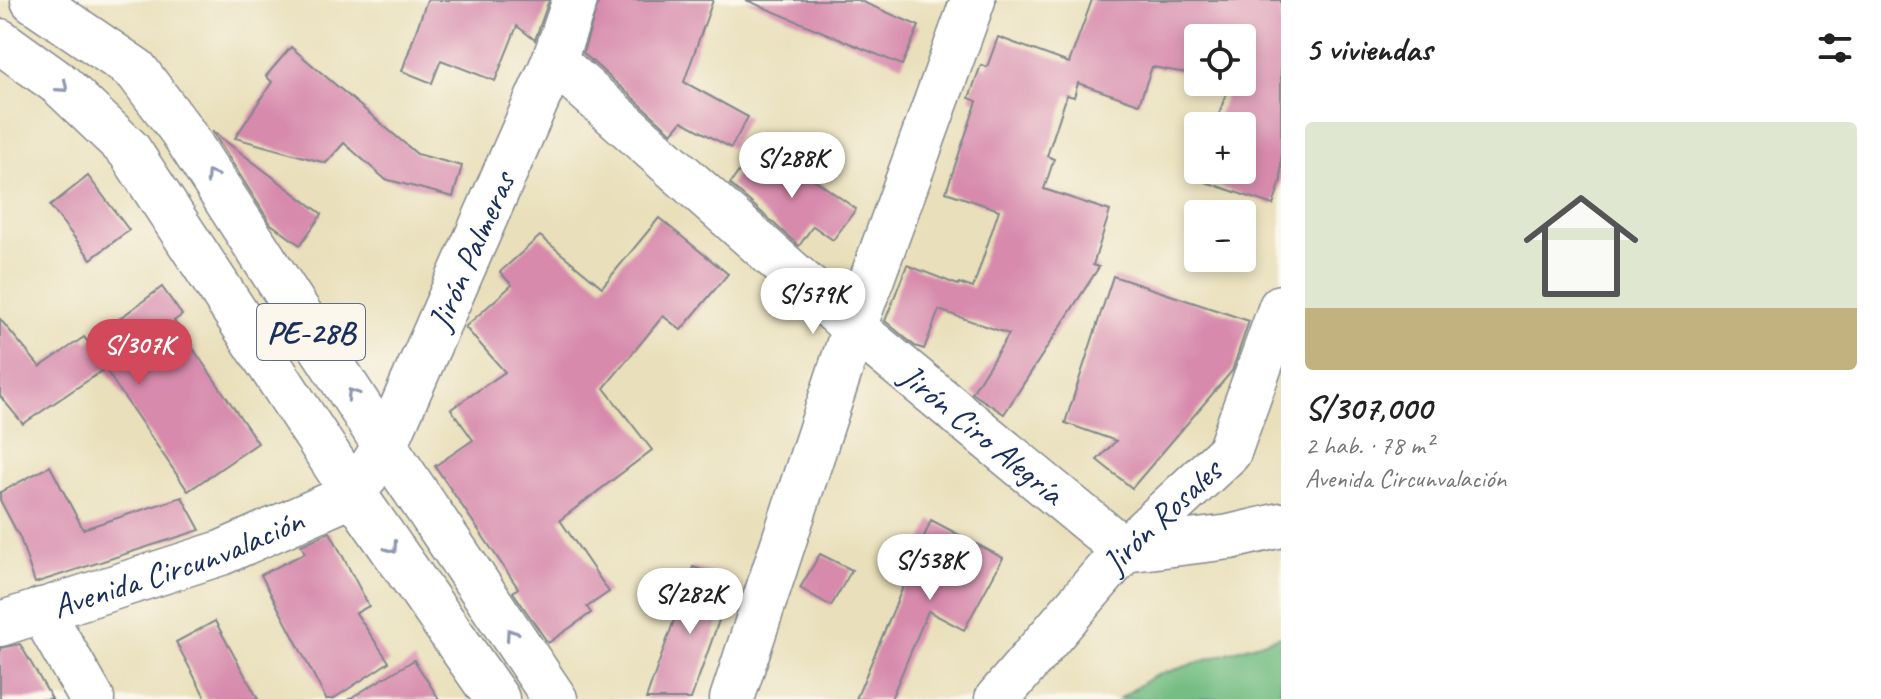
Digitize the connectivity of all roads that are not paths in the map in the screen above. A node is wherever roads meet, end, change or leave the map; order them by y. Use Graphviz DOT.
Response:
graph roads {
  1 [pos="33,0"];
  2 [pos="575,0"];
  3 [pos="973,0"];
  4 [pos="0,41"];
  5 [pos="554,61"];
  6 [pos="1281,307"];
  7 [pos="854,328"];
  8 [pos="385,446"];
  9 [pos="354,494"];
  10 [pos="1281,525"];
  11 [pos="1124,550"];
  12 [pos="41,610"];
  13 [pos="0,624"];
  14 [pos="92,699"];
  15 [pos="497,699"];
  16 [pos="555,699"];
  17 [pos="732,699"];
  18 [pos="997,699"];
  8 -- 1 [label="main road, PE-28B, one-way"];
  2 -- 5 [label="main road, Jirón Palmeras"];
  3 -- 7 [label="main road"];
  4 -- 9 [label="main road, PE-28B, one-way"];
  5 -- 7 [label="main road, Jirón Ciro Alegría"];
  5 -- 8 [label="main road, Jirón Palmeras"];
  6 -- 11 [label="main road, Jirón Rosales"];
  7 -- 11 [label="main road, Jirón Ciro Alegría"];
  7 -- 17 [label="main road"];
  8 -- 9 [label="main road, Jirón Palmeras"];
  16 -- 8 [label="main road, PE-28B, one-way"];
  9 -- 12 [label="main road, Avenida Circunvalación"];
  9 -- 15 [label="main road, PE-28B, one-way"];
  10 -- 11 [label="main road"];
  11 -- 18 [label="main road, Jirón Rosales"];
  12 -- 13 [label="main road, Avenida Circunvalación"];
  12 -- 14 [label="main road"];
}
